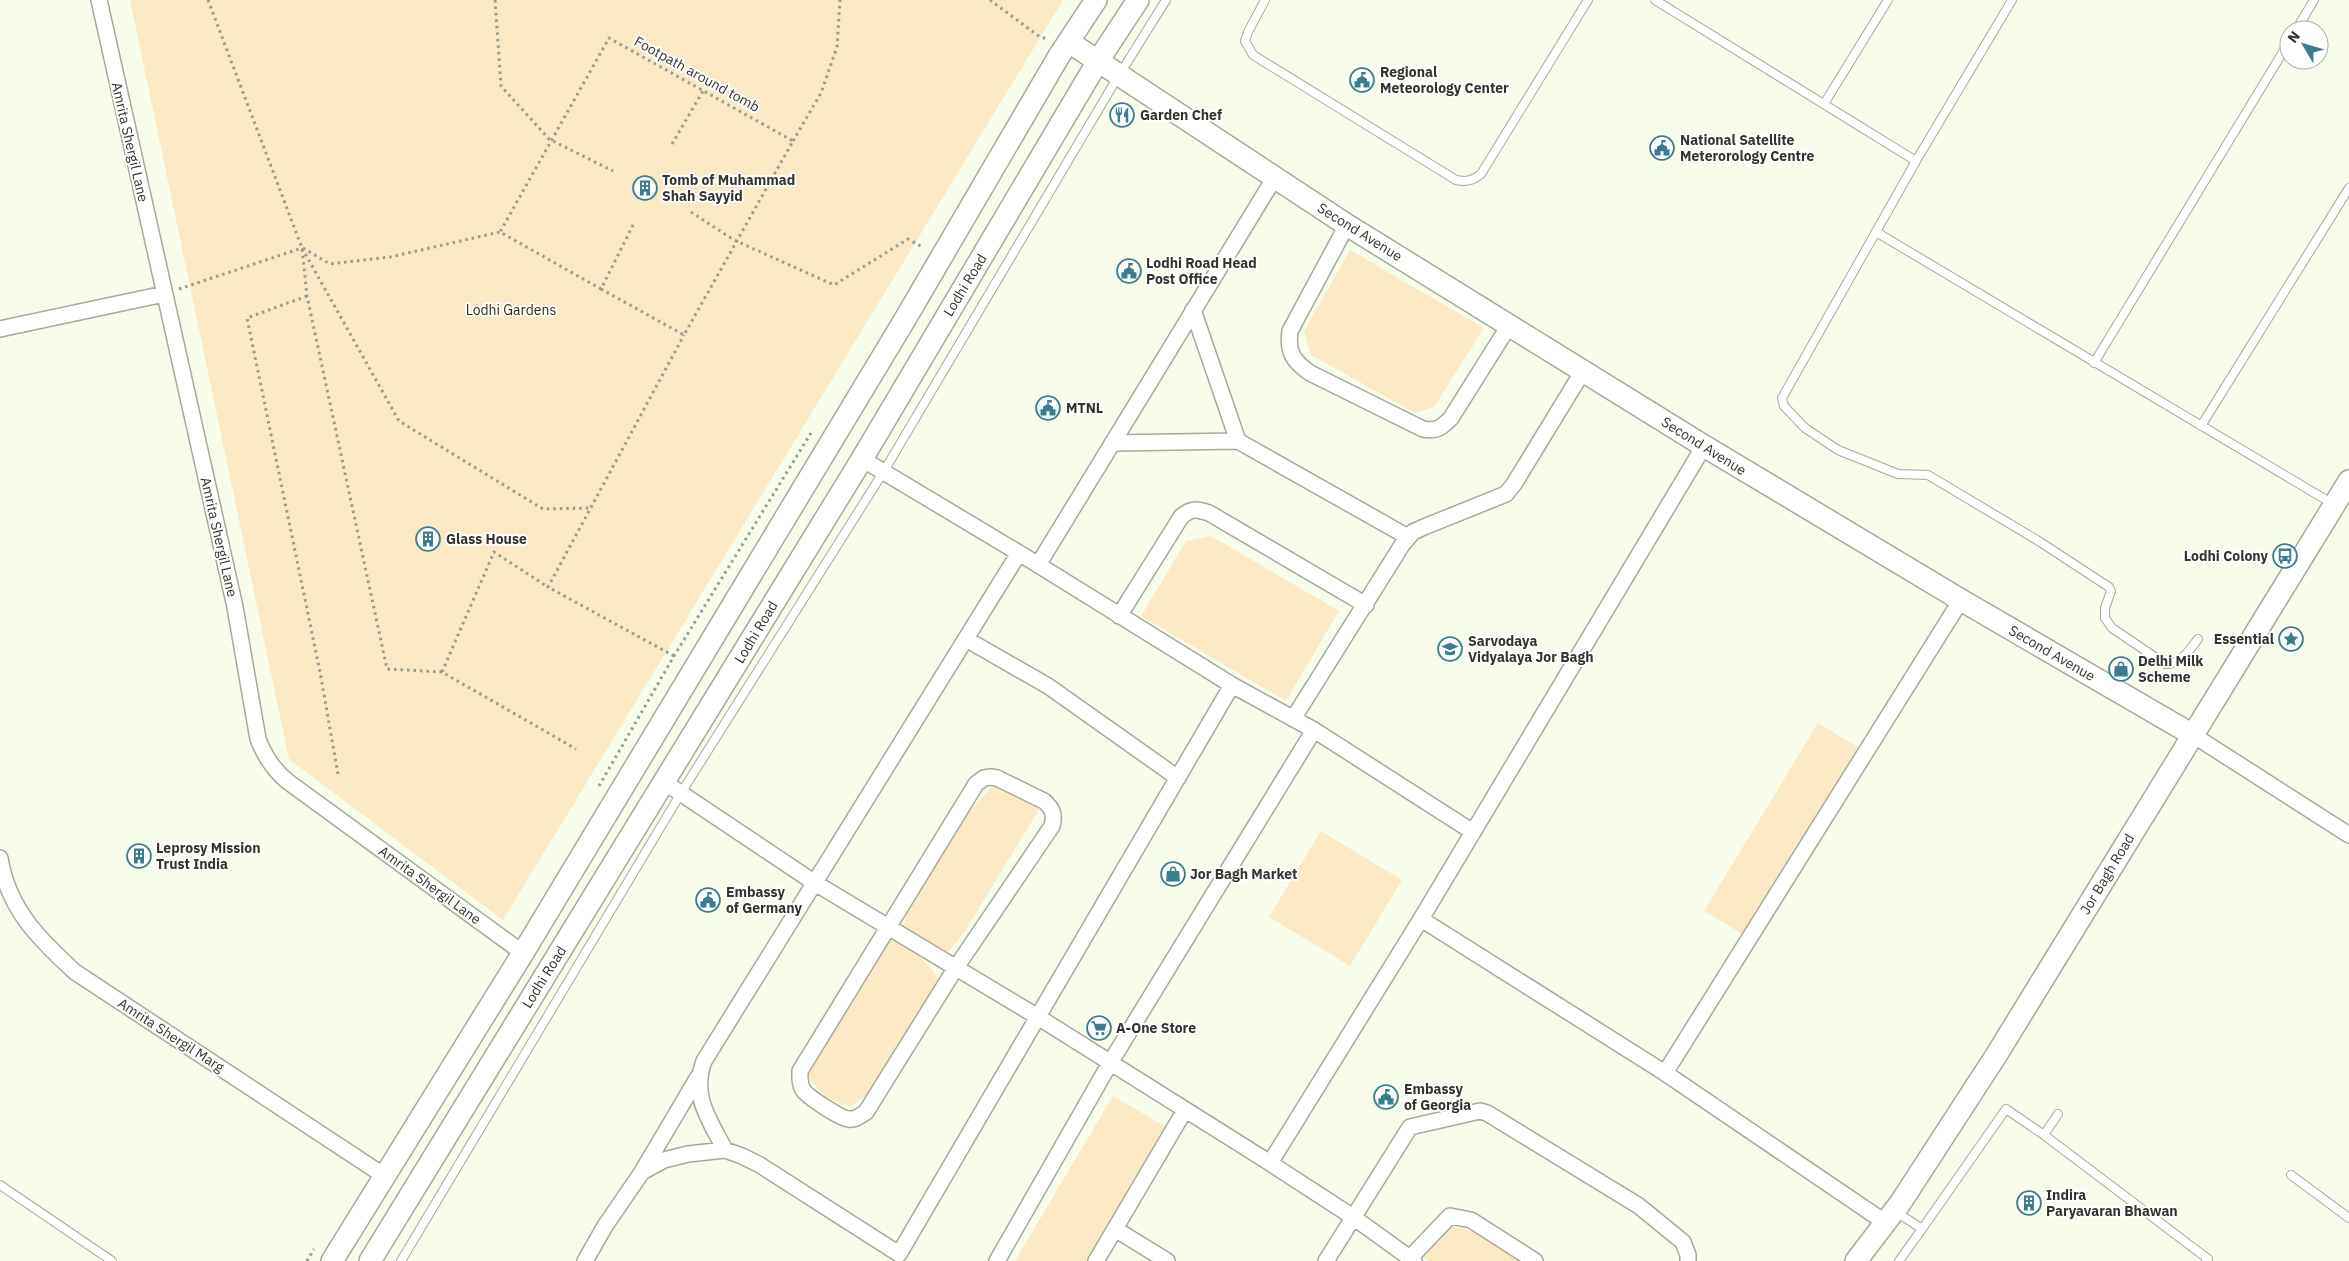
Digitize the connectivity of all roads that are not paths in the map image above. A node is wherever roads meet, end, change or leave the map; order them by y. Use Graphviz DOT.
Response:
graph roads {
  1 [pos="98,0"];
  2 [pos="1096,0"];
  3 [pos="1138,0"];
  4 [pos="1166,0"];
  5 [pos="1265,0"];
  6 [pos="1588,0"];
  7 [pos="1655,0"];
  8 [pos="1888,0"];
  9 [pos="2012,0"];
  10 [pos="2314,0"];
  11 [pos="2302,20"];
  12 [pos="1069,42"];
  13 [pos="2279,58"];
  14 [pos="1098,61"];
  15 [pos="1120,74"];
  16 [pos="1824,104"];
  17 [pos="1916,161"];
  18 [pos="1275,177"];
  19 [pos="2349,188"];
  20 [pos="1347,225"];
  21 [pos="1876,232"];
  22 [pos="164,294"];
  23 [pos="1193,310"];
  24 [pos="1510,324"];
  25 [pos="0,329"];
  26 [pos="2094,363"];
  27 [pos="1583,371"];
  28 [pos="2201,426"];
  29 [pos="1238,440"];
  30 [pos="1112,443"];
  31 [pos="1704,446"];
  32 [pos="862,459"];
  33 [pos="884,471"];
  34 [pos="2349,481"];
  35 [pos="2334,505"];
  36 [pos="1408,537"];
  37 [pos="1018,553"];
  38 [pos="1038,565"];
  39 [pos="1961,600"];
  40 [pos="1366,605"];
  41 [pos="1119,616"];
  42 [pos="966,639"];
  43 [pos="2198,639"];
  44 [pos="1232,685"];
  45 [pos="1293,719"];
  46 [pos="1314,730"];
  47 [pos="2193,735"];
  48 [pos="1178,778"];
  49 [pos="673,787"];
  50 [pos="1473,832"];
  51 [pos="2349,835"];
  52 [pos="0,858"];
  53 [pos="815,883"];
  54 [pos="1421,919"];
  55 [pos="887,927"];
  56 [pos="523,953"];
  57 [pos="955,969"];
  58 [pos="1038,1017"];
  59 [pos="1110,1063"];
  60 [pos="1665,1072"];
  61 [pos="698,1077"];
  62 [pos="1185,1110"];
  63 [pos="2058,1114"];
  64 [pos="2044,1135"];
  65 [pos="725,1150"];
  66 [pos="1270,1163"];
  67 [pos="642,1172"];
  68 [pos="383,1175"];
  69 [pos="2291,1175"];
  70 [pos="0,1185"];
  71 [pos="1890,1216"];
  72 [pos="1353,1217"];
  73 [pos="2349,1218"];
  74 [pos="1115,1229"];
  75 [pos="1922,1229"];
  76 [pos="897,1257"];
  77 [pos="1412,1260"];
  78 [pos="112,1261"];
  79 [pos="332,1261"];
  80 [pos="370,1261"];
  81 [pos="401,1261"];
  82 [pos="585,1261"];
  83 [pos="997,1261"];
  84 [pos="1096,1261"];
  85 [pos="1167,1261"];
  86 [pos="1326,1261"];
  87 [pos="1535,1261"];
  88 [pos="1688,1261"];
  89 [pos="1856,1261"];
  90 [pos="1899,1261"];
  91 [pos="2206,1261"];
  1 -- 22 [label="street, Amrita Shergil Lane"];
  2 -- 12 [label="main road"];
  3 -- 14 [label="main road, Lodhi Road"];
  4 -- 15 [label="lane"];
  5 -- 6 [label="lane"];
  7 -- 16 [label="lane"];
  8 -- 16 [label="lane"];
  9 -- 17 [label="lane"];
  10 -- 11 [label="lane"];
  12 -- 14 [label="main road, Second Avenue"];
  12 -- 56 [label="main road"];
  13 -- 26 [label="lane"];
  14 -- 15 [label="main road, Second Avenue"];
  14 -- 32 [label="main road, Lodhi Road"];
  15 -- 18 [label="main road, Second Avenue"];
  15 -- 33 [label="lane"];
  16 -- 17 [label="lane"];
  17 -- 21 [label="lane"];
  18 -- 20 [label="main road, Second Avenue"];
  18 -- 23 [label="street"];
  19 -- 28 [label="lane"];
  20 -- 24 [label="main road, Second Avenue"];
  20 -- 24 [label="street"];
  21 -- 26 [label="lane"];
  21 -- 43 [label="lane"];
  22 -- 25 [label="street"];
  22 -- 56 [label="street, Amrita Shergil Lane"];
  23 -- 29 [label="street"];
  23 -- 30 [label="street"];
  24 -- 27 [label="main road, Second Avenue"];
  26 -- 28 [label="lane"];
  27 -- 31 [label="main road, Second Avenue"];
  27 -- 36 [label="street"];
  28 -- 35 [label="lane"];
  29 -- 30 [label="street"];
  29 -- 36 [label="street"];
  30 -- 38 [label="street"];
  31 -- 39 [label="main road, Second Avenue"];
  31 -- 50 [label="street"];
  32 -- 33 [label="street"];
  32 -- 49 [label="main road, Lodhi Road"];
  33 -- 37 [label="street"];
  33 -- 49 [label="lane"];
  34 -- 35 [label="main road, Jor Bagh Road"];
  35 -- 47 [label="main road, Jor Bagh Road"];
  36 -- 40 [label="street"];
  37 -- 38 [label="street"];
  37 -- 42 [label="street"];
  38 -- 41 [label="street"];
  39 -- 47 [label="main road, Second Avenue"];
  39 -- 60 [label="street"];
  40 -- 41 [label="street"];
  40 -- 45 [label="street"];
  41 -- 44 [label="street"];
  42 -- 48 [label="street"];
  42 -- 53 [label="street"];
  44 -- 45 [label="street"];
  44 -- 48 [label="street"];
  45 -- 46 [label="street"];
  46 -- 50 [label="street"];
  46 -- 59 [label="street"];
  47 -- 51 [label="street, Second Avenue"];
  47 -- 71 [label="main road, Jor Bagh Road"];
  48 -- 58 [label="street"];
  49 -- 53 [label="street"];
  49 -- 80 [label="main road, Lodhi Road"];
  49 -- 81 [label="lane"];
  50 -- 54 [label="street"];
  52 -- 68 [label="street, Amrita Shergil Marg"];
  53 -- 55 [label="street"];
  53 -- 61 [label="street"];
  54 -- 60 [label="street"];
  54 -- 66 [label="street"];
  55 -- 57 [label="street"];
  55 -- 57 [label="street"];
  55 -- 57 [label="street"];
  56 -- 68 [label="main road"];
  57 -- 58 [label="street"];
  58 -- 59 [label="street"];
  58 -- 76 [label="street"];
  59 -- 62 [label="street"];
  59 -- 83 [label="street"];
  60 -- 71 [label="street"];
  61 -- 65 [label="street"];
  61 -- 67 [label="street"];
  62 -- 66 [label="street"];
  62 -- 74 [label="street"];
  63 -- 64 [label="lane"];
  64 -- 75 [label="lane"];
  64 -- 91 [label="lane"];
  65 -- 67 [label="street"];
  65 -- 76 [label="street"];
  66 -- 72 [label="street"];
  67 -- 82 [label="street"];
  68 -- 79 [label="main road"];
  69 -- 73 [label="lane"];
  70 -- 78 [label="lane"];
  71 -- 75 [label="lane"];
  71 -- 89 [label="main road, Jor Bagh Road"];
  72 -- 77 [label="street"];
  72 -- 86 [label="street"];
  72 -- 88 [label="street"];
  74 -- 84 [label="street"];
  74 -- 85 [label="street"];
  75 -- 90 [label="lane"];
  77 -- 87 [label="street"];
}
